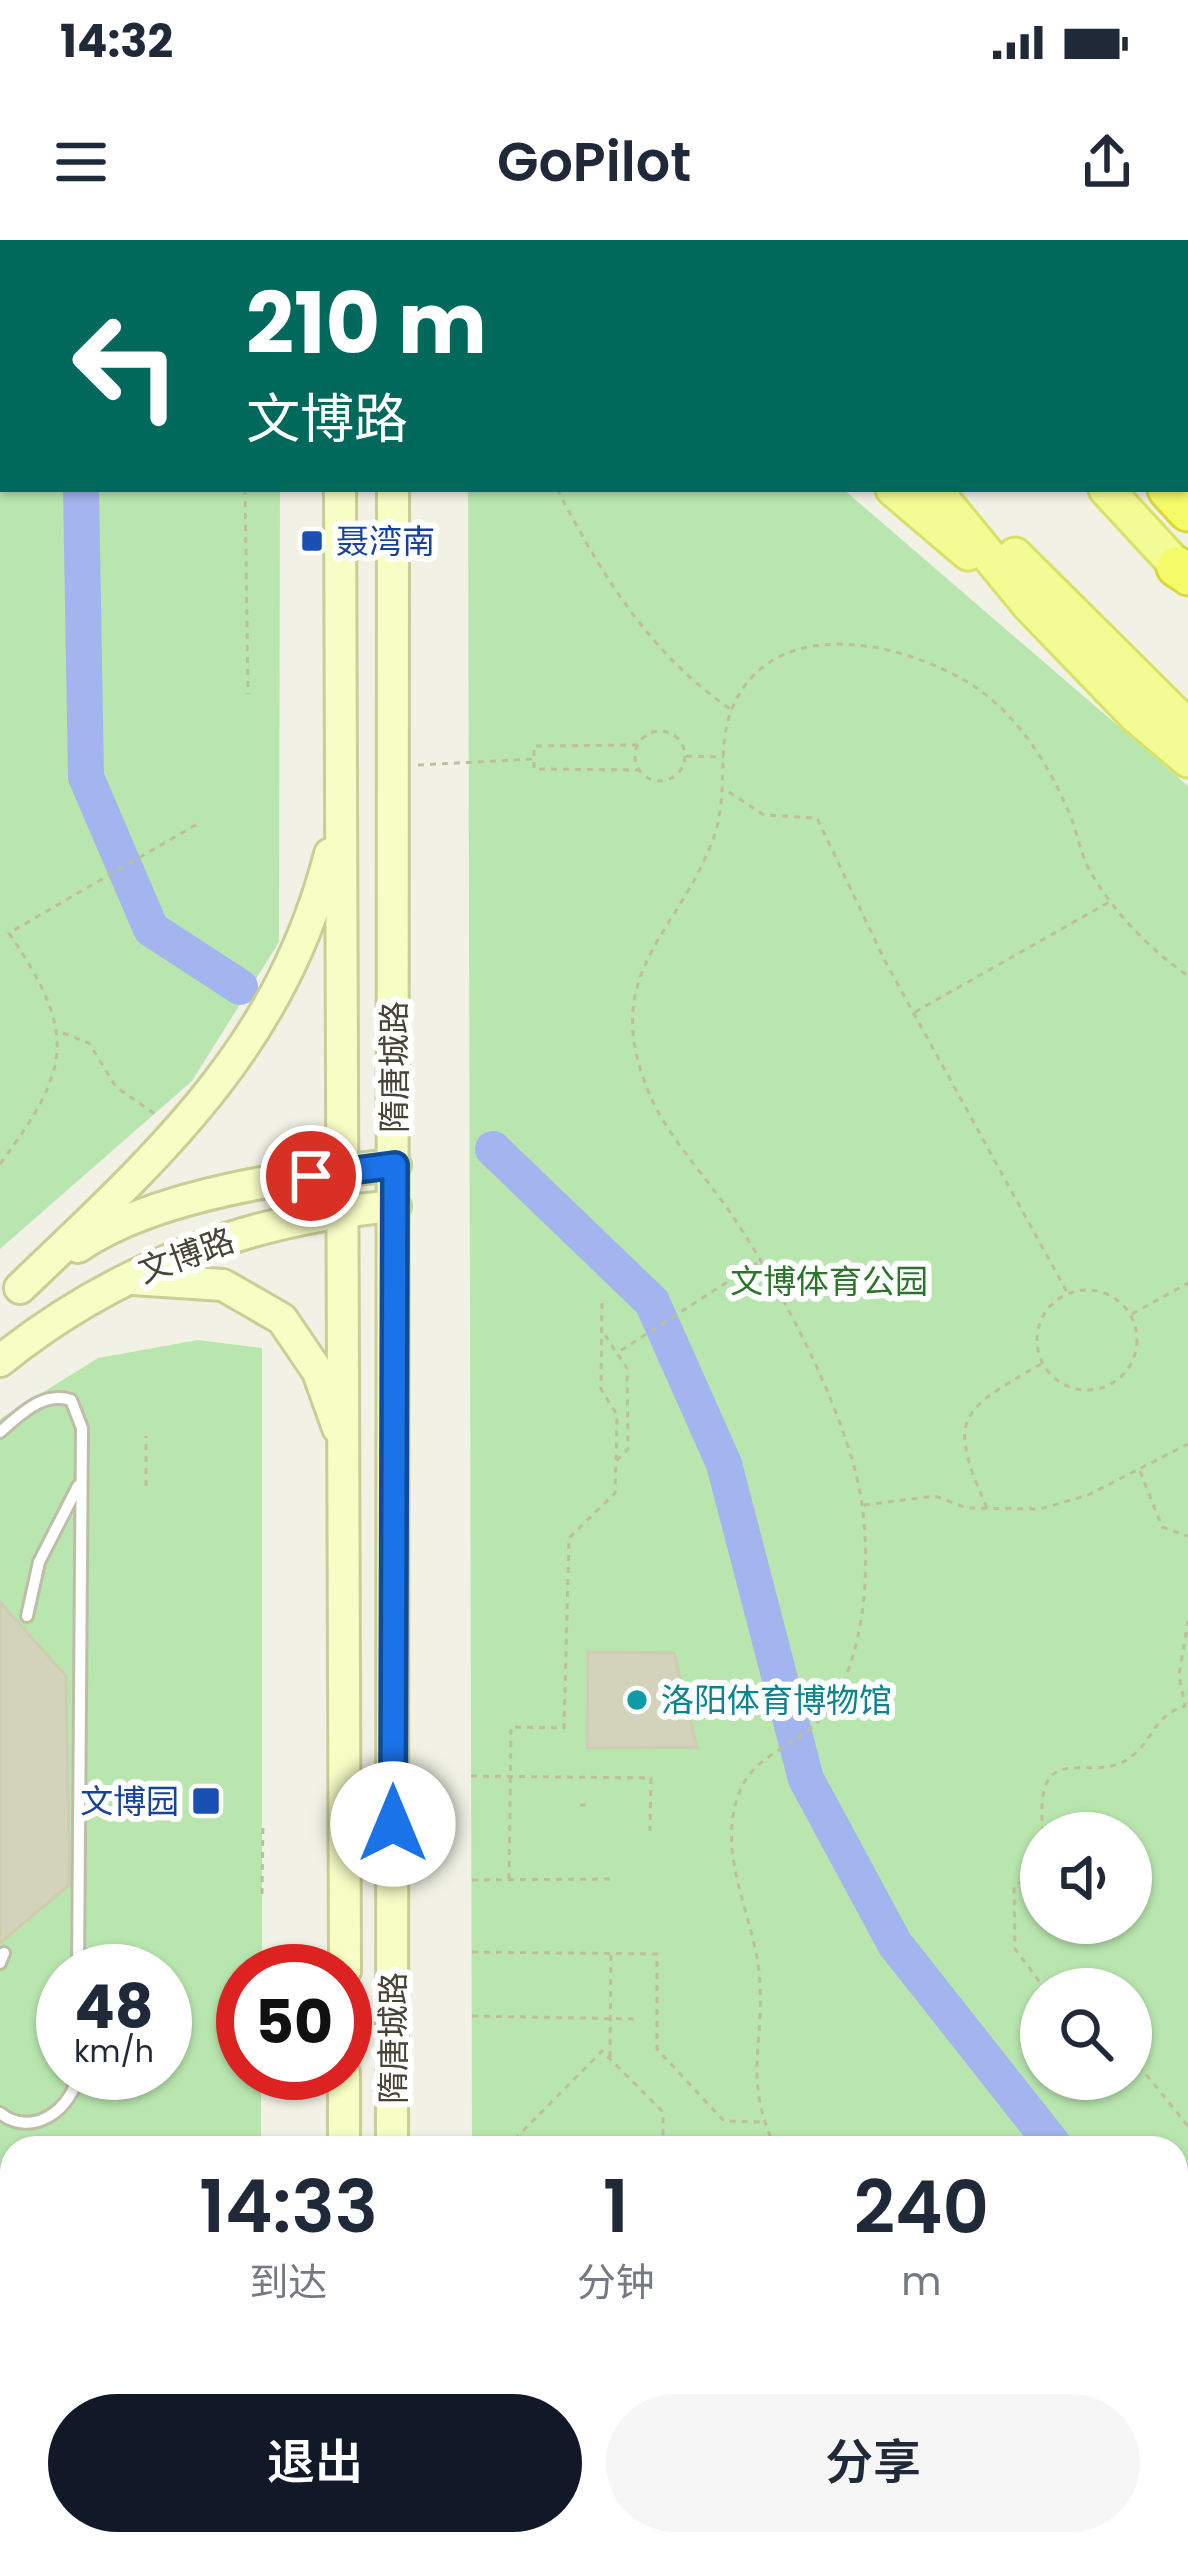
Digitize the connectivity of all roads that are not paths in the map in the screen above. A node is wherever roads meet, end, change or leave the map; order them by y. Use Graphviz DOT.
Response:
graph roads {
  1 [pos="340,492"];
  2 [pos="393,492"];
  3 [pos="897,492"];
  4 [pos="936,492"];
  5 [pos="964,492"];
  6 [pos="1109,492"];
  7 [pos="1184,573"];
  8 [pos="1029,605"];
  9 [pos="1188,727"];
  10 [pos="1188,760"];
  11 [pos="341,813"];
  12 [pos="395,1165"];
  13 [pos="346,1169"];
  14 [pos="395,1206"];
  15 [pos="346,1210"];
  16 [pos="121,1279"];
  17 [pos="10,1296"];
  18 [pos="0,1361"];
  19 [pos="0,1432"];
  20 [pos="346,1449"];
  21 [pos="82,1478"];
  22 [pos="27,1616"];
  23 [pos="78,1944"];
  24 [pos="344,1944"];
  25 [pos="69,2100"];
  26 [pos="344,2100"];
  27 [pos="0,2113"];
  28 [pos="344,2136"];
  29 [pos="392,2136"];
  30 [pos="0,2305"];
  31 [pos="0,2337"];
  1 -- 11 [label="main road, 隋唐城路"];
  2 -- 12 [label="main road, 隋唐城路"];
  3 -- 8 [label="main road"];
  4 -- 8 [label="main road"];
  5 -- 9 [label="main road"];
  6 -- 7 [label="main road"];
  8 -- 10 [label="main road"];
  11 -- 13 [label="main road, 隋唐城路"];
  11 -- 17 [label="main road"];
  12 -- 13 [label="main road, 文博路"];
  12 -- 14 [label="main road, 隋唐城路"];
  13 -- 15 [label="main road, 隋唐城路"];
  13 -- 17 [label="main road, 文博路"];
  14 -- 15 [label="main road, 文博路"];
  14 -- 29 [label="main road, 隋唐城路"];
  15 -- 16 [label="main road, 文博路"];
  15 -- 20 [label="main road, 隋唐城路"];
  16 -- 18 [label="main road, 文博路"];
  16 -- 20 [label="main road"];
  19 -- 21 [label="lane"];
  20 -- 24 [label="main road, 隋唐城路"];
  21 -- 22 [label="lane"];
  21 -- 23 [label="lane"];
  25 -- 27 [label="lane"];
  26 -- 28 [label="main road, 隋唐城路"];
  30 -- 31 [label="lane"];
}
